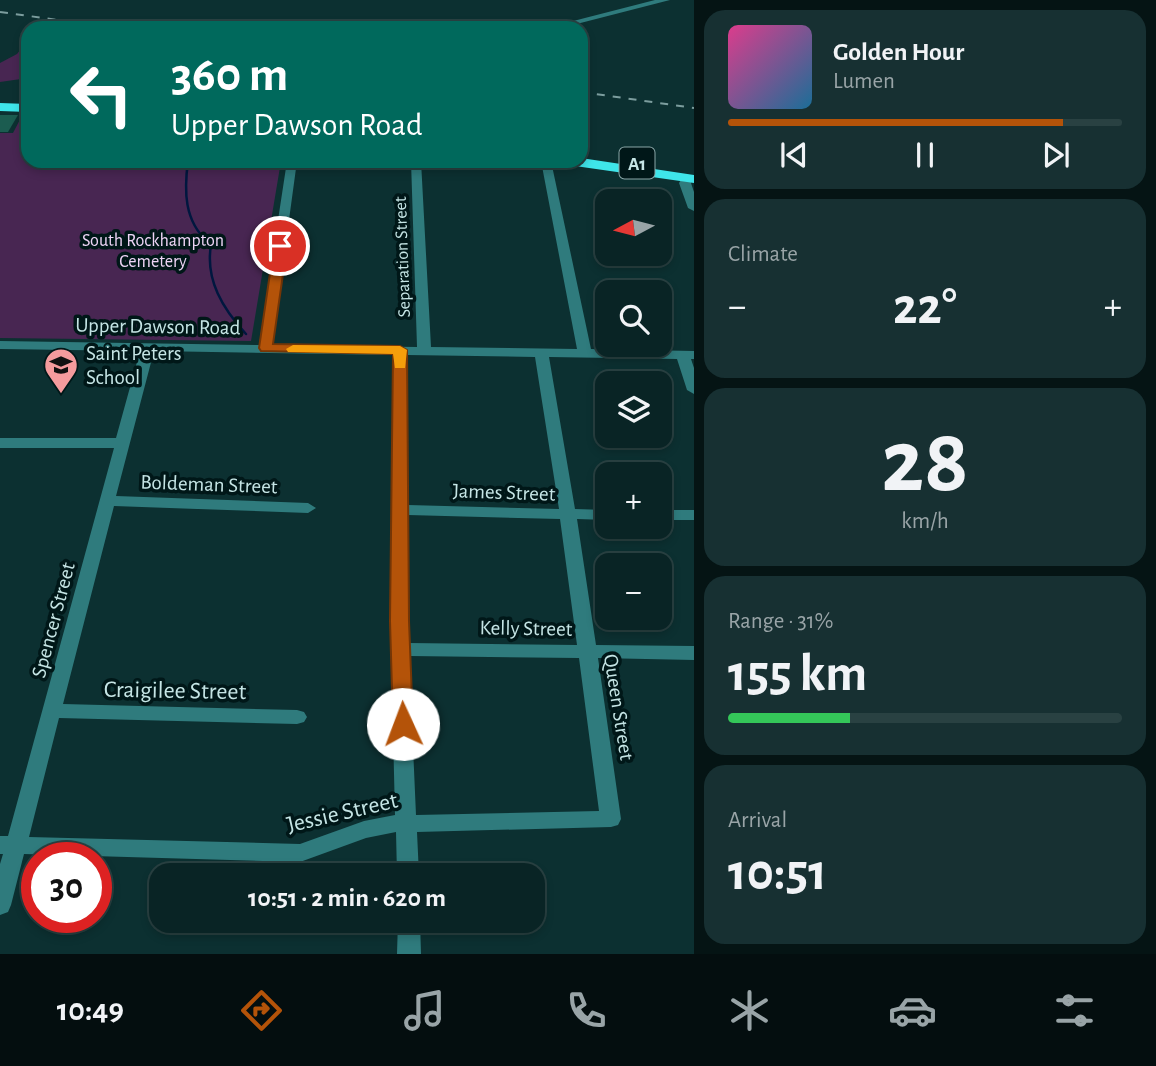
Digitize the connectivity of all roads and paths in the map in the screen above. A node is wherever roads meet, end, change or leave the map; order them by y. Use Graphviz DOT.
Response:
graph roads {
  1 [pos="666,0"];
  2 [pos="580,21"];
  3 [pos="0,105"];
  4 [pos="21,105"];
  5 [pos="588,156"];
  6 [pos="588,163"];
  7 [pos="291,168"];
  8 [pos="416,168"];
  9 [pos="547,168"];
  10 [pos="692,176"];
  11 [pos="694,208"];
  12 [pos="0,345"];
  13 [pos="148,347"];
  14 [pos="265,348"];
  15 [pos="400,350"];
  16 [pos="424,351"];
  17 [pos="541,353"];
  18 [pos="585,354"];
  19 [pos="689,355"];
  20 [pos="694,390"];
  21 [pos="0,443"];
  22 [pos="122,443"];
  23 [pos="108,501"];
  24 [pos="308,509"];
  25 [pos="399,510"];
  26 [pos="568,515"];
  27 [pos="595,515"];
  28 [pos="672,515"];
  29 [pos="694,515"];
  30 [pos="400,649"];
  31 [pos="587,651"];
  32 [pos="694,653"];
  33 [pos="52,711"];
  34 [pos="297,717"];
  35 [pos="611,819"];
  36 [pos="407,823"];
  37 [pos="8,845"];
  38 [pos="408,863"];
  39 [pos="0,905"];
  40 [pos="409,933"];
  41 [pos="409,954"];
  1 -- 2 [label="street"];
  3 -- 4 [label="highway"];
  5 -- 10 [label="highway, A1"];
  6 -- 10 [label="highway, A1"];
  7 -- 14 [label="street"];
  8 -- 16 [label="street, Separation Street"];
  9 -- 18 [label="street"];
  10 -- 11 [label="street"];
  12 -- 13 [label="street, Upper Dawson Road"];
  13 -- 14 [label="street, Upper Dawson Road"];
  13 -- 22 [label="street, Spencer Street"];
  14 -- 15 [label="street, Upper Dawson Road"];
  15 -- 16 [label="street, Upper Dawson Road"];
  15 -- 25 [label="street"];
  16 -- 17 [label="street, Upper Dawson Road"];
  17 -- 18 [label="street, Upper Dawson Road"];
  17 -- 26 [label="street, Queen Street"];
  18 -- 19 [label="street, Upper Dawson Road"];
  19 -- 20 [label="street"];
  21 -- 22 [label="street"];
  22 -- 23 [label="street, Spencer Street"];
  23 -- 24 [label="street, Boldeman Street"];
  23 -- 33 [label="street, Spencer Street"];
  25 -- 26 [label="street, James Street"];
  25 -- 30 [label="street"];
  26 -- 27 [label="street, James Street"];
  26 -- 31 [label="street, Queen Street"];
  28 -- 29 [label="street"];
  30 -- 31 [label="street, Kelly Street"];
  30 -- 36 [label="street"];
  31 -- 32 [label="street, Kelly Street"];
  31 -- 35 [label="street, Queen Street"];
  33 -- 34 [label="street, Craigilee Street"];
  33 -- 37 [label="street, Spencer Street"];
  35 -- 36 [label="street, Jessie Street"];
  36 -- 37 [label="street, Jessie Street"];
  36 -- 38 [label="street"];
  37 -- 39 [label="street, Spencer Street"];
  40 -- 41 [label="street"];
}
